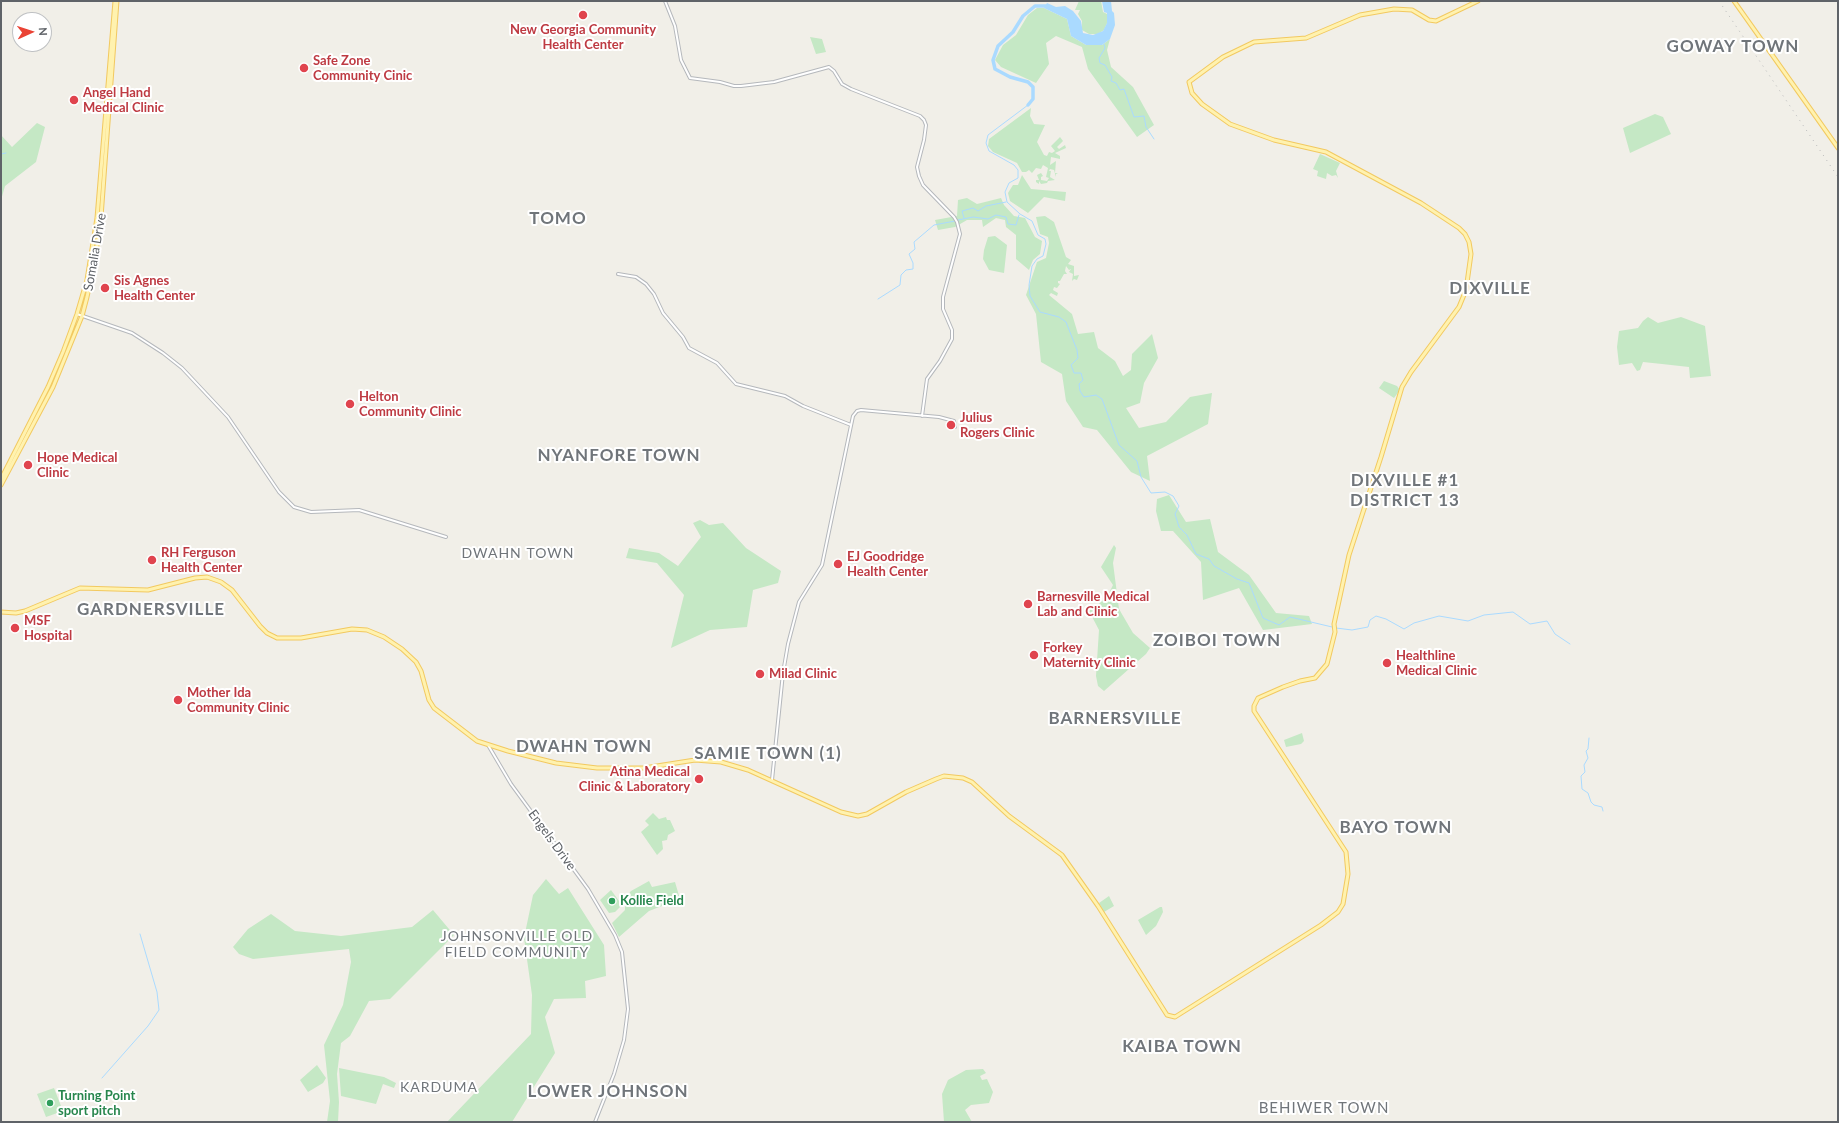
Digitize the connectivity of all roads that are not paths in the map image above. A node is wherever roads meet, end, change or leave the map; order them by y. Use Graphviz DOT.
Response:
graph roads {
  1 [pos="116,1"];
  2 [pos="665,1"];
  3 [pos="1478,1"];
  4 [pos="1734,1"];
  5 [pos="1838,148"];
  6 [pos="618,274"];
  7 [pos="77,314"];
  8 [pos="82,316"];
  9 [pos="922,416"];
  10 [pos="851,425"];
  11 [pos="955,427"];
  12 [pos="1,479"];
  13 [pos="1,485"];
  14 [pos="446,537"];
  15 [pos="1,612"];
  16 [pos="488,745"];
  17 [pos="772,780"];
  18 [pos="595,1122"];
  1 -- 7 [label="main road, Somalia Drive"];
  1 -- 8 [label="main road, Somalia Drive"];
  2 -- 9 [label="street"];
  3 -- 17 [label="main road"];
  4 -- 5 [label="main road"];
  6 -- 10 [label="street"];
  7 -- 8 [label="street"];
  7 -- 12 [label="main road, Somalia Drive"];
  8 -- 13 [label="main road, Somalia Drive"];
  8 -- 14 [label="street"];
  9 -- 10 [label="street"];
  9 -- 11 [label="street"];
  10 -- 17 [label="street"];
  15 -- 16 [label="main road"];
  16 -- 17 [label="main road"];
  16 -- 18 [label="street, Engels Drive"];
}
